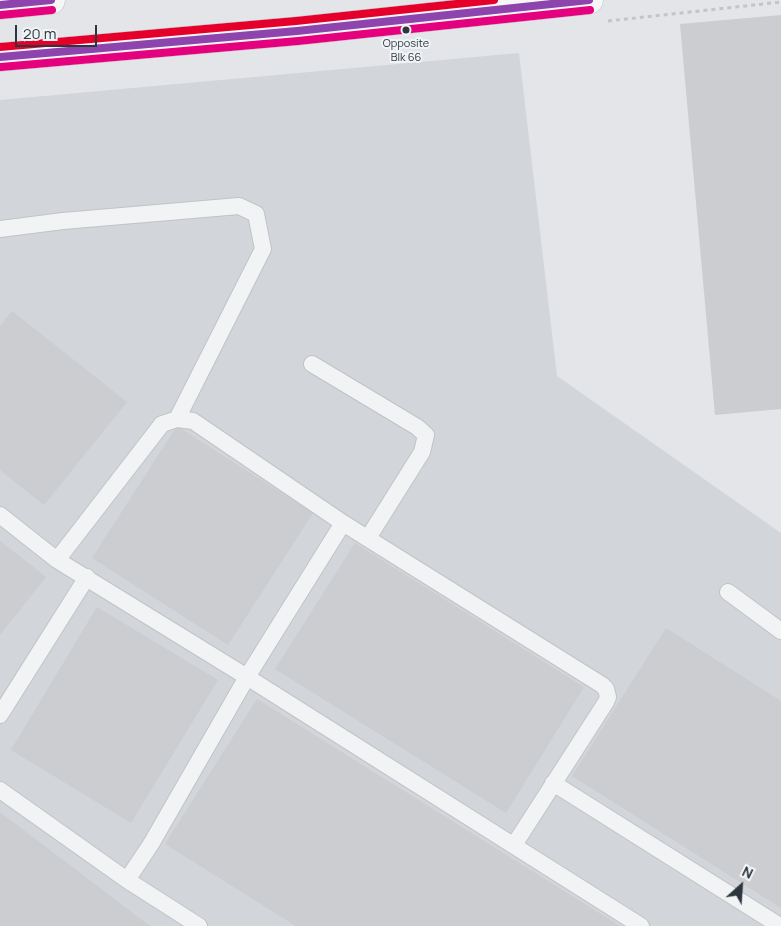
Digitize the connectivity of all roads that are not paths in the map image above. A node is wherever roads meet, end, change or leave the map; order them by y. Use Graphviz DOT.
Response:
graph roads {
  1 [pos="51,0"];
  2 [pos="589,0"];
  3 [pos="0,5"];
  4 [pos="0,57"];
  5 [pos="0,229"];
  6 [pos="312,364"];
  7 [pos="177,419"];
  8 [pos="0,515"];
  9 [pos="343,522"];
  10 [pos="368,538"];
  11 [pos="57,560"];
  12 [pos="87,578"];
  13 [pos="728,592"];
  14 [pos="781,631"];
  15 [pos="248,677"];
  16 [pos="0,715"];
  17 [pos="553,783"];
  18 [pos="0,790"];
  19 [pos="514,845"];
  20 [pos="127,880"];
  21 [pos="199,926"];
  22 [pos="641,926"];
  23 [pos="780,926"];
  1 -- 3 [label="main road"];
  2 -- 4 [label="main road"];
  5 -- 7 [label="lane"];
  6 -- 10 [label="lane"];
  7 -- 9 [label="lane"];
  7 -- 11 [label="lane"];
  8 -- 11 [label="lane"];
  9 -- 10 [label="lane"];
  9 -- 15 [label="lane"];
  10 -- 17 [label="lane"];
  11 -- 12 [label="lane"];
  12 -- 15 [label="lane"];
  12 -- 16 [label="lane"];
  13 -- 14 [label="lane"];
  15 -- 19 [label="lane"];
  15 -- 20 [label="lane"];
  17 -- 19 [label="lane"];
  17 -- 23 [label="lane"];
  18 -- 20 [label="lane"];
  19 -- 22 [label="lane"];
  20 -- 21 [label="lane"];
}
